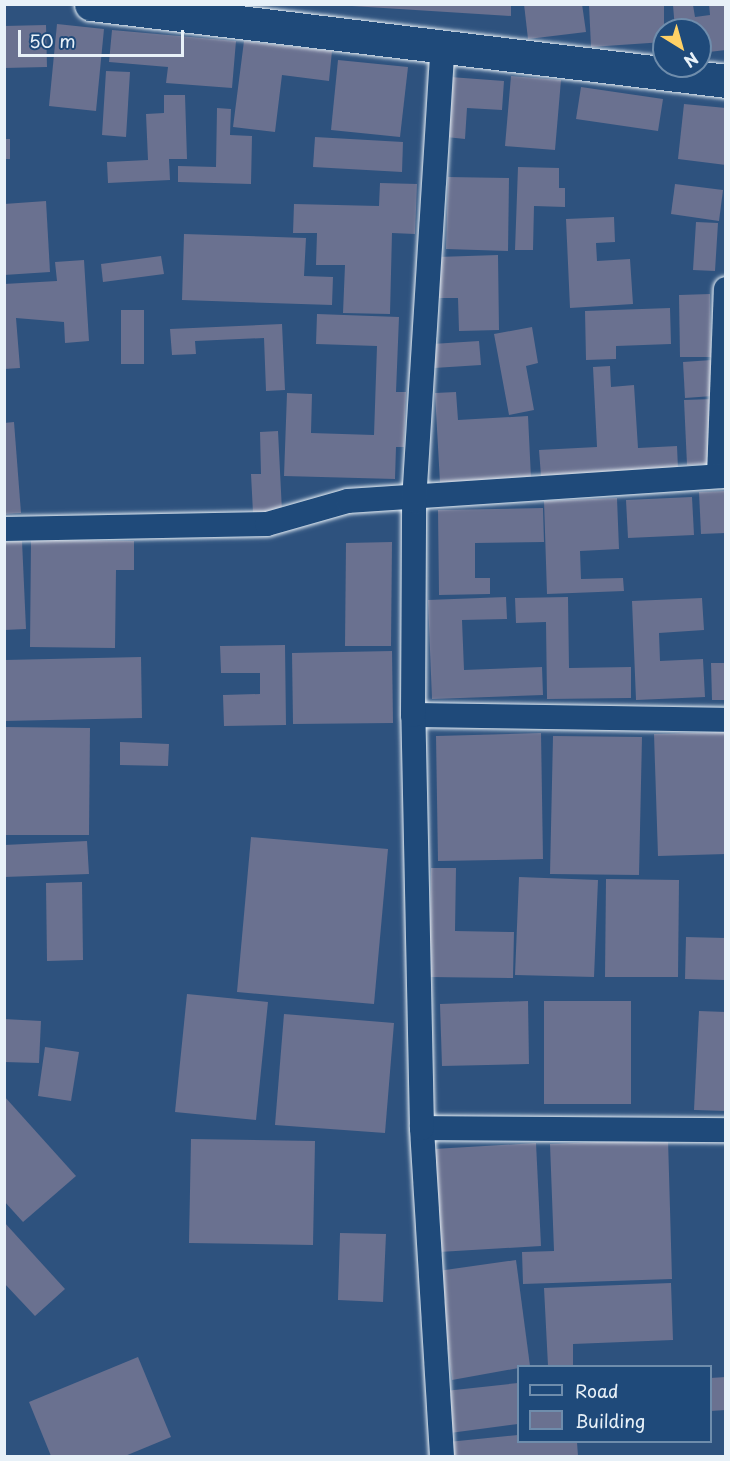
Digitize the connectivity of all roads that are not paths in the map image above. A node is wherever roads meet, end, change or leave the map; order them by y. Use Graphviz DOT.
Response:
graph roads {
  1 [pos="91,4"];
  2 [pos="443,45"];
  3 [pos="726,81"];
  4 [pos="726,289"];
  5 [pos="722,476"];
  6 [pos="414,501"];
  7 [pos="4,529"];
  8 [pos="412,715"];
  9 [pos="726,720"];
  10 [pos="422,1128"];
  11 [pos="726,1130"];
  12 [pos="442,1456"];
  1 -- 2 [label="main road"];
  2 -- 3 [label="main road"];
  2 -- 6 [label="street"];
  4 -- 5 [label="street"];
  5 -- 6 [label="street"];
  6 -- 7 [label="street"];
  6 -- 8 [label="street"];
  8 -- 9 [label="street"];
  8 -- 10 [label="street"];
  10 -- 11 [label="street"];
  10 -- 12 [label="street"];
}
